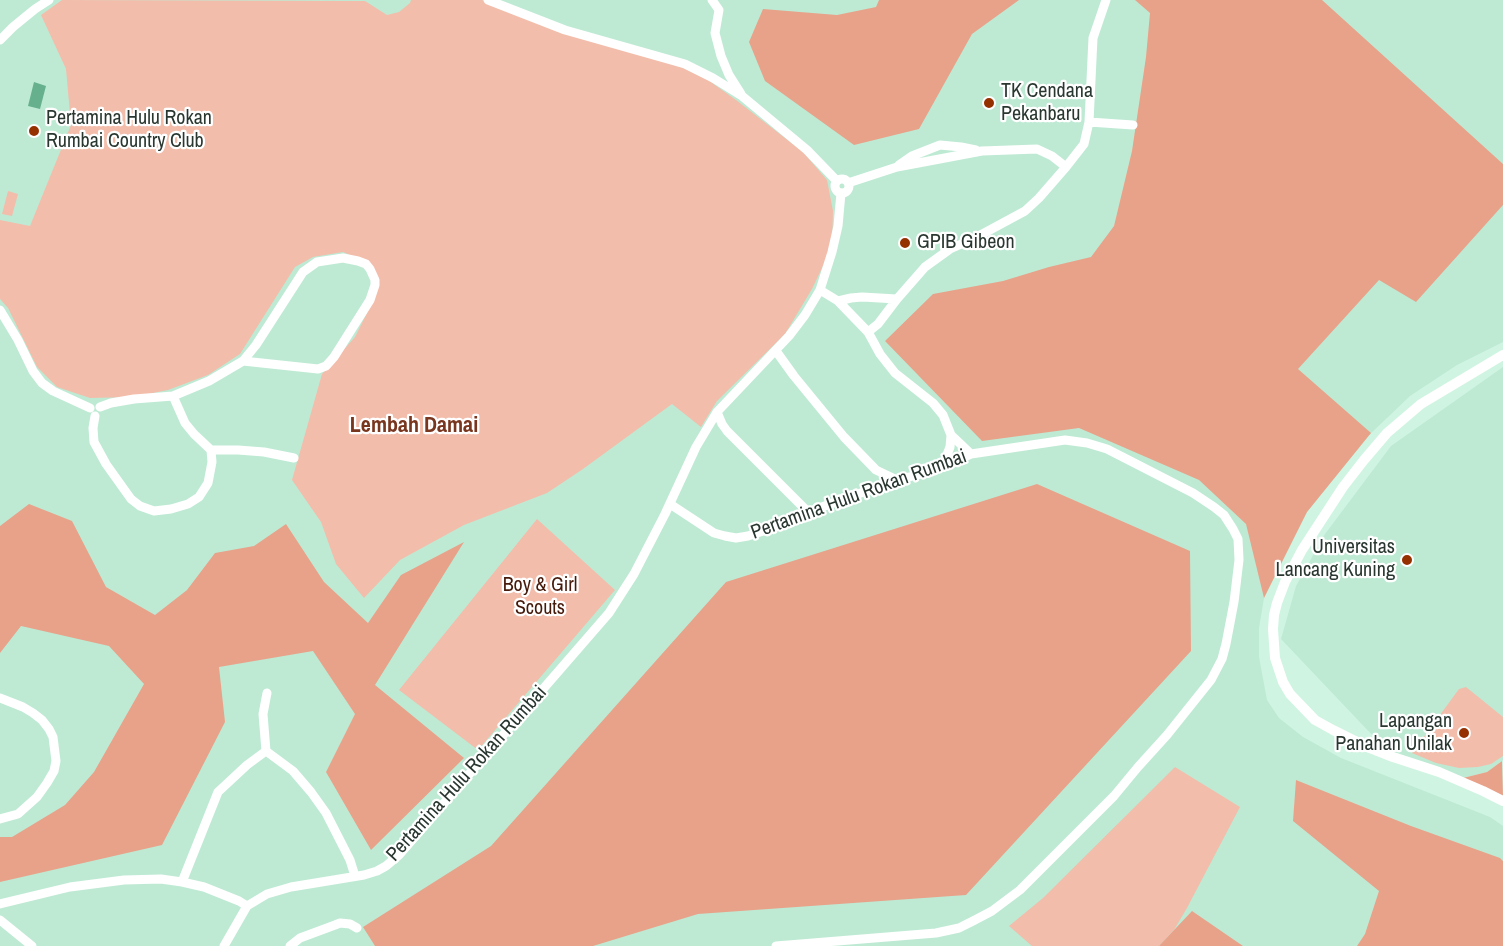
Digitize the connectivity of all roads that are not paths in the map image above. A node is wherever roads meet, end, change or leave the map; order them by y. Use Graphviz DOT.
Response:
graph roads {
  1 [pos="49,0"];
  2 [pos="488,0"];
  3 [pos="712,0"];
  4 [pos="1106,0"];
  5 [pos="721,5"];
  6 [pos="0,40"];
  7 [pos="742,96"];
  8 [pos="1089,122"];
  9 [pos="1132,125"];
  10 [pos="1066,166"];
  11 [pos="836,180"];
  12 [pos="848,183"];
  13 [pos="841,193"];
  14 [pos="820,290"];
  15 [pos="897,299"];
  16 [pos="838,301"];
  17 [pos="0,310"];
  18 [pos="868,332"];
  19 [pos="776,351"];
  20 [pos="1503,355"];
  21 [pos="243,361"];
  22 [pos="173,396"];
  23 [pos="95,410"];
  24 [pos="717,412"];
  25 [pos="951,435"];
  26 [pos="212,450"];
  27 [pos="971,454"];
  28 [pos="294,458"];
  29 [pos="943,465"];
  30 [pos="876,470"];
  31 [pos="897,480"];
  32 [pos="875,489"];
  33 [pos="670,504"];
  34 [pos="808,512"];
  35 [pos="267,693"];
  36 [pos="0,698"];
  37 [pos="266,751"];
  38 [pos="1503,801"];
  39 [pos="0,819"];
  40 [pos="355,876"];
  41 [pos="182,882"];
  42 [pos="0,904"];
  43 [pos="247,906"];
  44 [pos="0,921"];
  45 [pos="357,928"];
  46 [pos="32,946"];
  47 [pos="224,946"];
  48 [pos="290,946"];
  49 [pos="776,946"];
  1 -- 6 [label="street"];
  2 -- 7 [label="street"];
  3 -- 5 [label="street"];
  4 -- 8 [label="street"];
  5 -- 7 [label="street"];
  7 -- 11 [label="street"];
  8 -- 9 [label="street"];
  8 -- 10 [label="street"];
  10 -- 12 [label="street"];
  10 -- 15 [label="street"];
  11 -- 12 [label="street"];
  11 -- 13 [label="street"];
  12 -- 13 [label="street"];
  13 -- 14 [label="street, Pertamina Hulu Rokan Rumbai"];
  14 -- 16 [label="street"];
  14 -- 19 [label="street, Pertamina Hulu Rokan Rumbai"];
  15 -- 16 [label="street"];
  15 -- 18 [label="street"];
  16 -- 18 [label="street"];
  17 -- 23 [label="street"];
  18 -- 25 [label="street"];
  19 -- 24 [label="street, Pertamina Hulu Rokan Rumbai"];
  19 -- 30 [label="street"];
  20 -- 38 [label="main road"];
  21 -- 21 [label="street"];
  21 -- 22 [label="street"];
  22 -- 23 [label="street"];
  22 -- 26 [label="street"];
  23 -- 26 [label="street"];
  24 -- 33 [label="street, Pertamina Hulu Rokan Rumbai"];
  24 -- 34 [label="street"];
  25 -- 27 [label="street"];
  25 -- 29 [label="street"];
  26 -- 28 [label="street"];
  27 -- 29 [label="street, Pertamina Hulu Rokan Rumbai"];
  27 -- 49 [label="street, Pertamina Hulu Rokan Rumbai"];
  29 -- 31 [label="street, Pertamina Hulu Rokan Rumbai"];
  30 -- 31 [label="street"];
  30 -- 32 [label="street"];
  31 -- 32 [label="street, Pertamina Hulu Rokan Rumbai"];
  32 -- 34 [label="street, Pertamina Hulu Rokan Rumbai"];
  33 -- 34 [label="street, Pertamina Hulu Rokan Rumbai"];
  33 -- 40 [label="street, Pertamina Hulu Rokan Rumbai"];
  35 -- 37 [label="street"];
  36 -- 39 [label="street"];
  37 -- 40 [label="street"];
  37 -- 41 [label="street"];
  40 -- 43 [label="street, Pertamina Hulu Rokan Rumbai"];
  41 -- 42 [label="street"];
  41 -- 43 [label="street"];
  43 -- 47 [label="street"];
  44 -- 46 [label="street"];
  45 -- 48 [label="street"];
}
